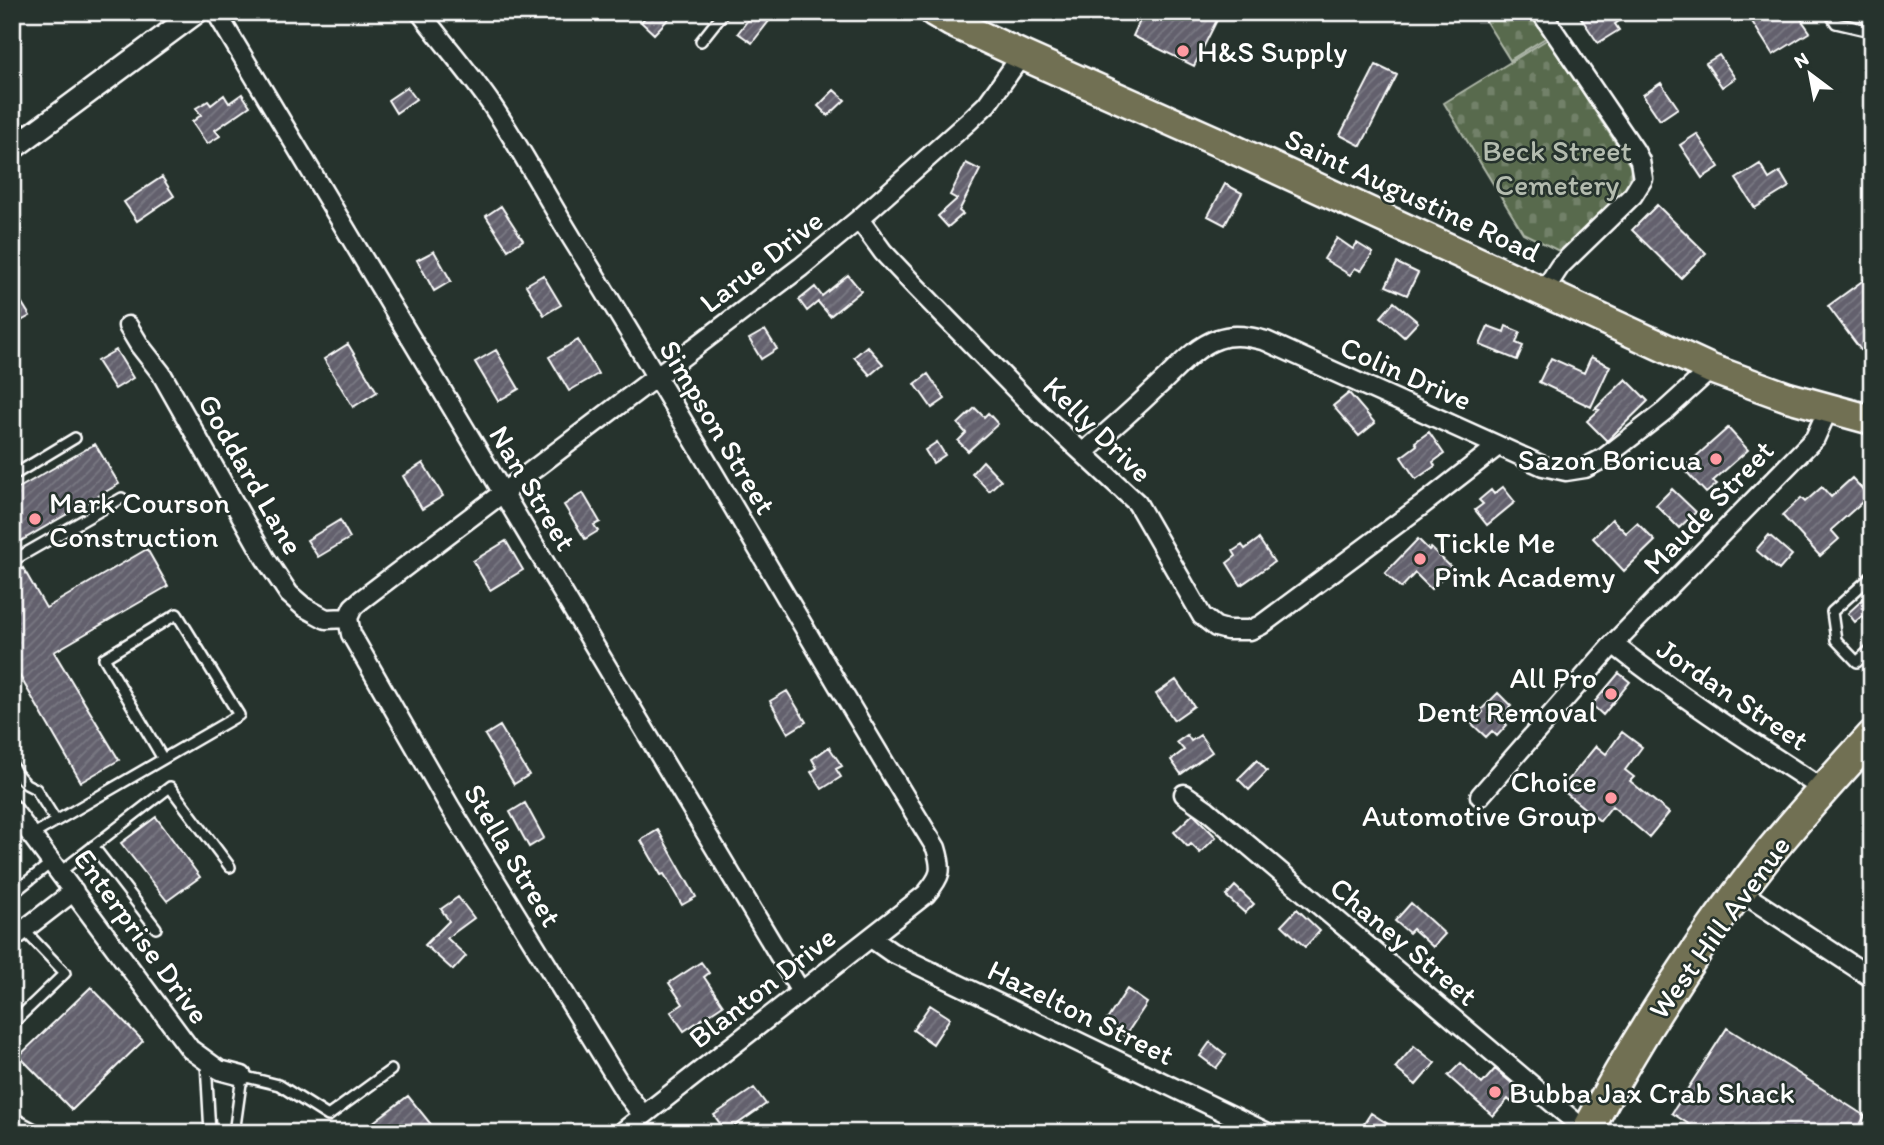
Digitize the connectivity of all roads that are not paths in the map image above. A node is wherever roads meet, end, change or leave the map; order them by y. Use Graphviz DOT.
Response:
graph roads {
  1 [pos="197,12"];
  2 [pos="216,12"];
  3 [pos="420,12"];
  4 [pos="724,12"];
  5 [pos="934,12"];
  6 [pos="1541,12"];
  7 [pos="1829,12"];
  8 [pos="1872,26"];
  9 [pos="701,41"];
  10 [pos="1022,55"];
  11 [pos="12,149"];
  12 [pos="859,219"];
  13 [pos="1543,292"];
  14 [pos="128,326"];
  15 [pos="1711,369"];
  16 [pos="657,377"];
  17 [pos="1828,409"];
  18 [pos="1872,420"];
  19 [pos="75,438"];
  20 [pos="1498,446"];
  21 [pos="1084,452"];
  22 [pos="12,476"];
  23 [pos="503,493"];
  24 [pos="122,498"];
  25 [pos="12,561"];
  26 [pos="1872,576"];
  27 [pos="348,618"];
  28 [pos="1613,644"];
  29 [pos="1872,648"];
  30 [pos="1872,736"];
  31 [pos="163,759"];
  32 [pos="12,765"];
  33 [pos="1824,789"];
  34 [pos="1184,794"];
  35 [pos="1480,796"];
  36 [pos="12,809"];
  37 [pos="56,821"];
  38 [pos="32,835"];
  39 [pos="93,846"];
  40 [pos="56,867"];
  41 [pos="230,867"];
  42 [pos="935,883"];
  43 [pos="74,891"];
  44 [pos="1741,892"];
  45 [pos="12,894"];
  46 [pos="156,928"];
  47 [pos="18,934"];
  48 [pos="871,937"];
  49 [pos="1872,978"];
  50 [pos="802,992"];
  51 [pos="12,1024"];
  52 [pos="206,1060"];
  53 [pos="391,1070"];
  54 [pos="242,1076"];
  55 [pos="642,1114"];
  56 [pos="12,1117"];
  57 [pos="1586,1132"];
  58 [pos="42,1133"];
  59 [pos="210,1133"];
  60 [pos="234,1133"];
  61 [pos="621,1133"];
  62 [pos="1268,1133"];
  1 -- 11 [label="street"];
  2 -- 23 [label="street, Nan Street"];
  3 -- 16 [label="street, Simpson Street"];
  4 -- 9 [label="lane"];
  5 -- 10 [label="main road, Saint Augustine Road"];
  6 -- 13 [label="street"];
  7 -- 8 [label="lane"];
  10 -- 12 [label="street, Larue Drive"];
  10 -- 13 [label="main road, Saint Augustine Road"];
  12 -- 16 [label="street, Larue Drive"];
  12 -- 21 [label="street, Kelly Drive"];
  13 -- 15 [label="main road, Saint Augustine Road"];
  14 -- 27 [label="street, Goddard Lane"];
  15 -- 17 [label="main road, Saint Augustine Road"];
  15 -- 20 [label="street, Colin Drive"];
  16 -- 23 [label="street, Larue Drive"];
  16 -- 42 [label="street, Simpson Street"];
  17 -- 18 [label="main road, Saint Augustine Road"];
  17 -- 28 [label="street, Maude Street"];
  19 -- 22 [label="lane"];
  20 -- 21 [label="street, Colin Drive"];
  20 -- 21 [label="street, Kelly Drive"];
  23 -- 27 [label="street, Larue Drive"];
  23 -- 50 [label="street, Nan Street"];
  24 -- 25 [label="lane"];
  26 -- 29 [label="lane"];
  27 -- 55 [label="street, Stella Street"];
  28 -- 33 [label="street, Jordan Street"];
  28 -- 35 [label="street, Maude Street"];
  30 -- 33 [label="highway, West Hill Avenue"];
  31 -- 31 [label="lane"];
  31 -- 37 [label="lane"];
  32 -- 37 [label="lane"];
  33 -- 44 [label="highway, West Hill Avenue"];
  34 -- 57 [label="street, Chaney Street"];
  36 -- 38 [label="street, Enterprise Drive"];
  37 -- 38 [label="lane"];
  38 -- 40 [label="street, Enterprise Drive"];
  39 -- 40 [label="lane"];
  39 -- 41 [label="lane"];
  39 -- 46 [label="lane"];
  40 -- 43 [label="street, Enterprise Drive"];
  40 -- 45 [label="lane"];
  42 -- 48 [label="street, Blanton Drive"];
  43 -- 47 [label="street"];
  43 -- 52 [label="street, Enterprise Drive"];
  44 -- 49 [label="street"];
  44 -- 57 [label="highway, West Hill Avenue"];
  47 -- 51 [label="lane"];
  48 -- 50 [label="street, Blanton Drive"];
  48 -- 62 [label="street, Hazelton Street"];
  50 -- 55 [label="street, Blanton Drive"];
  52 -- 54 [label="street, Enterprise Drive"];
  52 -- 59 [label="lane"];
  53 -- 54 [label="lane"];
  54 -- 60 [label="lane"];
  55 -- 61 [label="street, Blanton Drive"];
  56 -- 58 [label="lane"];
}
